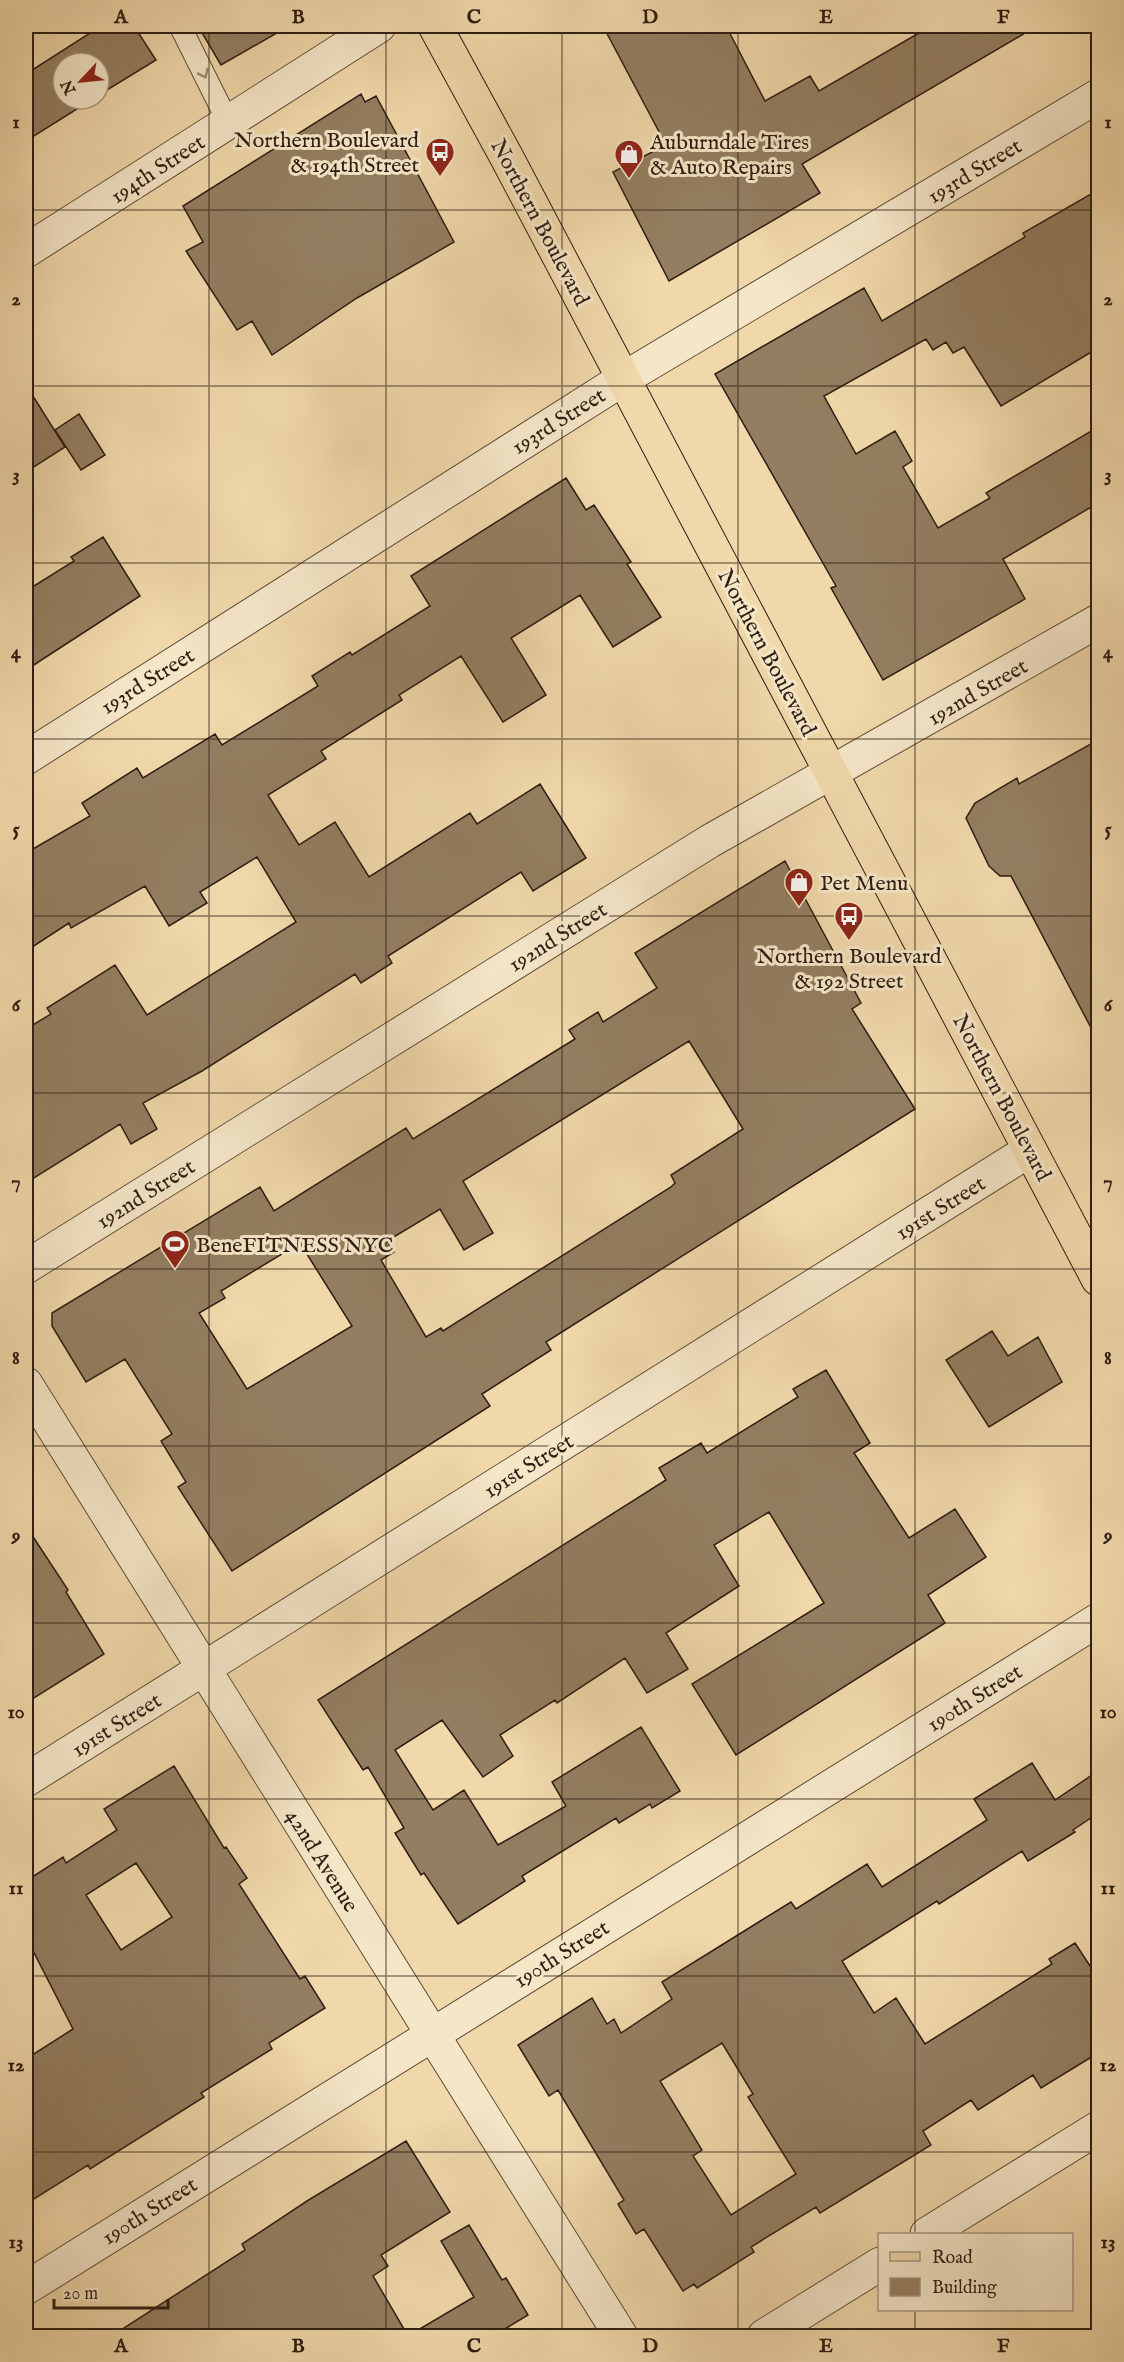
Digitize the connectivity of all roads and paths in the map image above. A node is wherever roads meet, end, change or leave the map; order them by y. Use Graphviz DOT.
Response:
graph roads {
  1 [pos="180,26"];
  2 [pos="380,26"];
  3 [pos="435,26"];
  4 [pos="1098,96"];
  5 [pos="228,122"];
  6 [pos="26,251"];
  7 [pos="623,379"];
  8 [pos="1098,621"];
  9 [pos="26,758"];
  10 [pos="831,772"];
  11 [pos="1030,1150"];
  12 [pos="26,1268"];
  13 [pos="1098,1279"];
  14 [pos="26,1384"];
  15 [pos="1098,1620"];
  16 [pos="204,1669"];
  17 [pos="26,1780"];
  18 [pos="432,2034"];
  19 [pos="1098,2127"];
  20 [pos="930,2233"];
  21 [pos="878,2265"];
  22 [pos="26,2288"];
  23 [pos="621,2337"];
  24 [pos="764,2337"];
  1 -- 5 [label="lane, one-way"];
  2 -- 5 [label="street, 194th Street"];
  3 -- 7 [label="main road, Northern Boulevard"];
  4 -- 7 [label="street, 193rd Street"];
  5 -- 6 [label="street, 194th Street"];
  7 -- 9 [label="street, 193rd Street"];
  7 -- 10 [label="main road, Northern Boulevard"];
  8 -- 10 [label="street, 192nd Street"];
  10 -- 11 [label="main road, Northern Boulevard"];
  10 -- 12 [label="street, 192nd Street"];
  11 -- 13 [label="main road, Northern Boulevard"];
  11 -- 16 [label="street, 191st Street"];
  14 -- 16 [label="street, 42nd Avenue"];
  15 -- 18 [label="street, 190th Street"];
  16 -- 17 [label="street, 191st Street"];
  16 -- 18 [label="street, 42nd Avenue"];
  18 -- 22 [label="street, 190th Street"];
  18 -- 23 [label="street, 42nd Avenue"];
  19 -- 20 [label="street"];
  21 -- 24 [label="street"];
}
